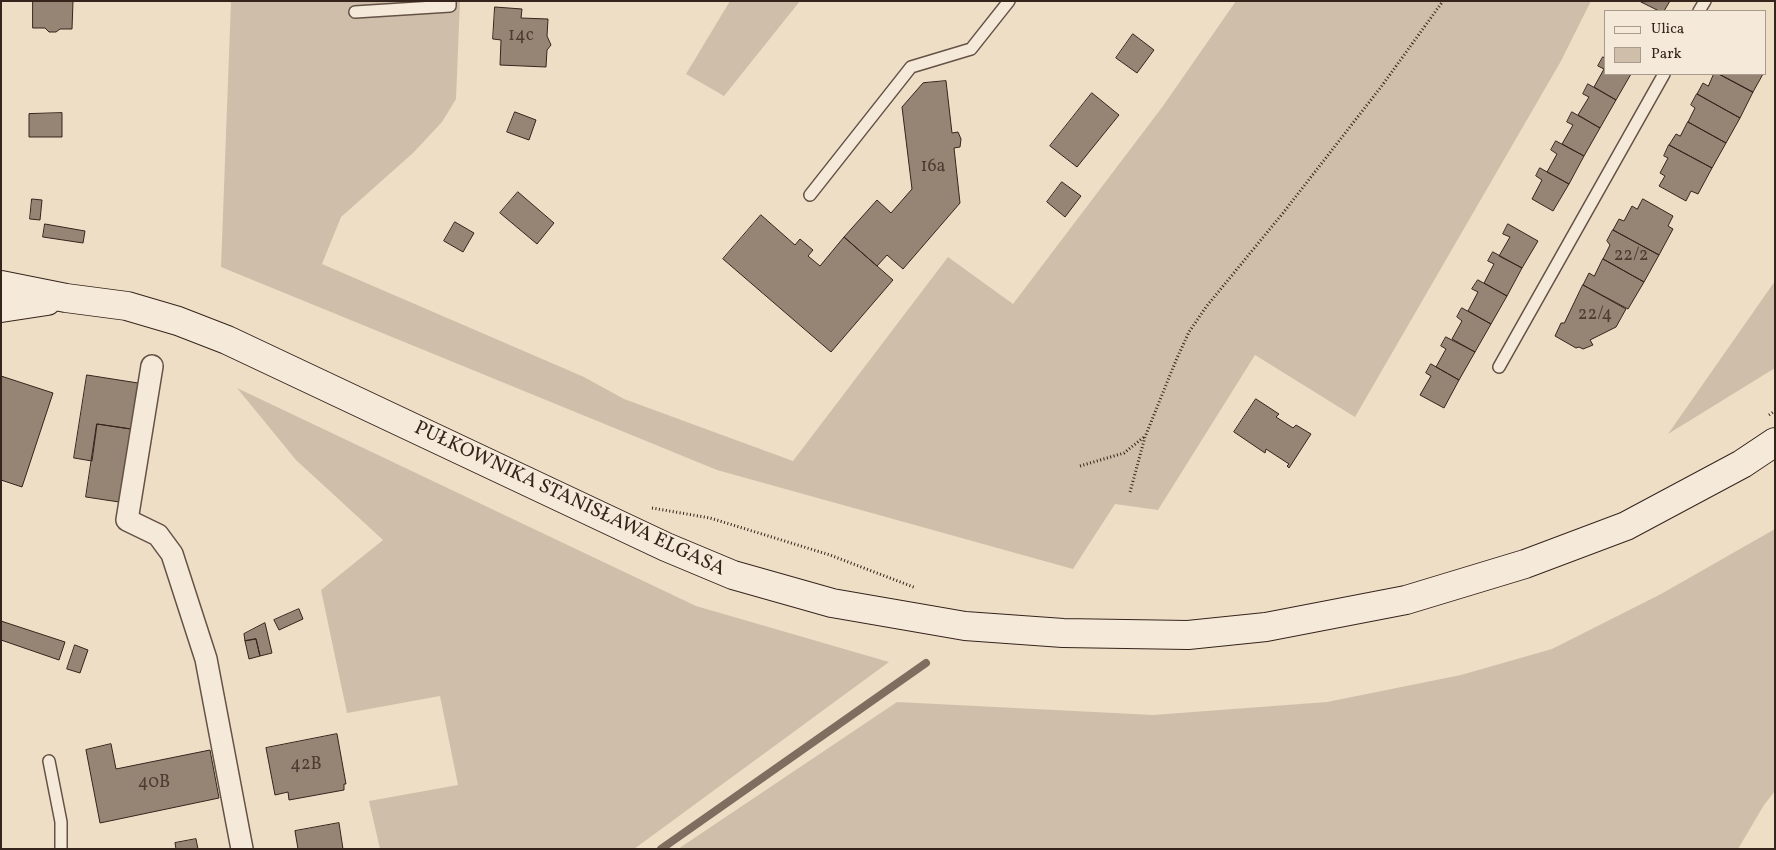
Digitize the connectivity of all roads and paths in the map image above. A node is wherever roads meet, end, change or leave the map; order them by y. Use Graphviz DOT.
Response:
graph roads {
  1 [pos="450,1"];
  2 [pos="1010,1"];
  3 [pos="1443,1"];
  4 [pos="355,12"];
  5 [pos="1663,75"];
  6 [pos="810,195"];
  7 [pos="1,285"];
  8 [pos="66,298"];
  9 [pos="1,308"];
  10 [pos="152,366"];
  11 [pos="1500,366"];
  12 [pos="1775,411"];
  13 [pos="1767,416"];
  14 [pos="1145,437"];
  15 [pos="1775,442"];
  16 [pos="1080,466"];
  17 [pos="1130,492"];
  18 [pos="646,508"];
  19 [pos="925,591"];
  20 [pos="49,761"];
  21 [pos="60,849"];
  22 [pos="242,849"];
  1 -- 4 [label="lane"];
  2 -- 6 [label="lane"];
  3 -- 14 [label="path"];
  5 -- 11 [label="lane"];
  7 -- 8 [label="street, PUŁKOWNIKA STANISŁAWA ELGASA"];
  8 -- 9 [label="street, PUŁKOWNIKA STANISŁAWA ELGASA"];
  8 -- 15 [label="street, PUŁKOWNIKA STANISŁAWA ELGASA"];
  10 -- 22 [label="street"];
  12 -- 13 [label="path"];
  14 -- 16 [label="path"];
  14 -- 17 [label="path"];
  18 -- 19 [label="path"];
  20 -- 21 [label="lane"];
}
